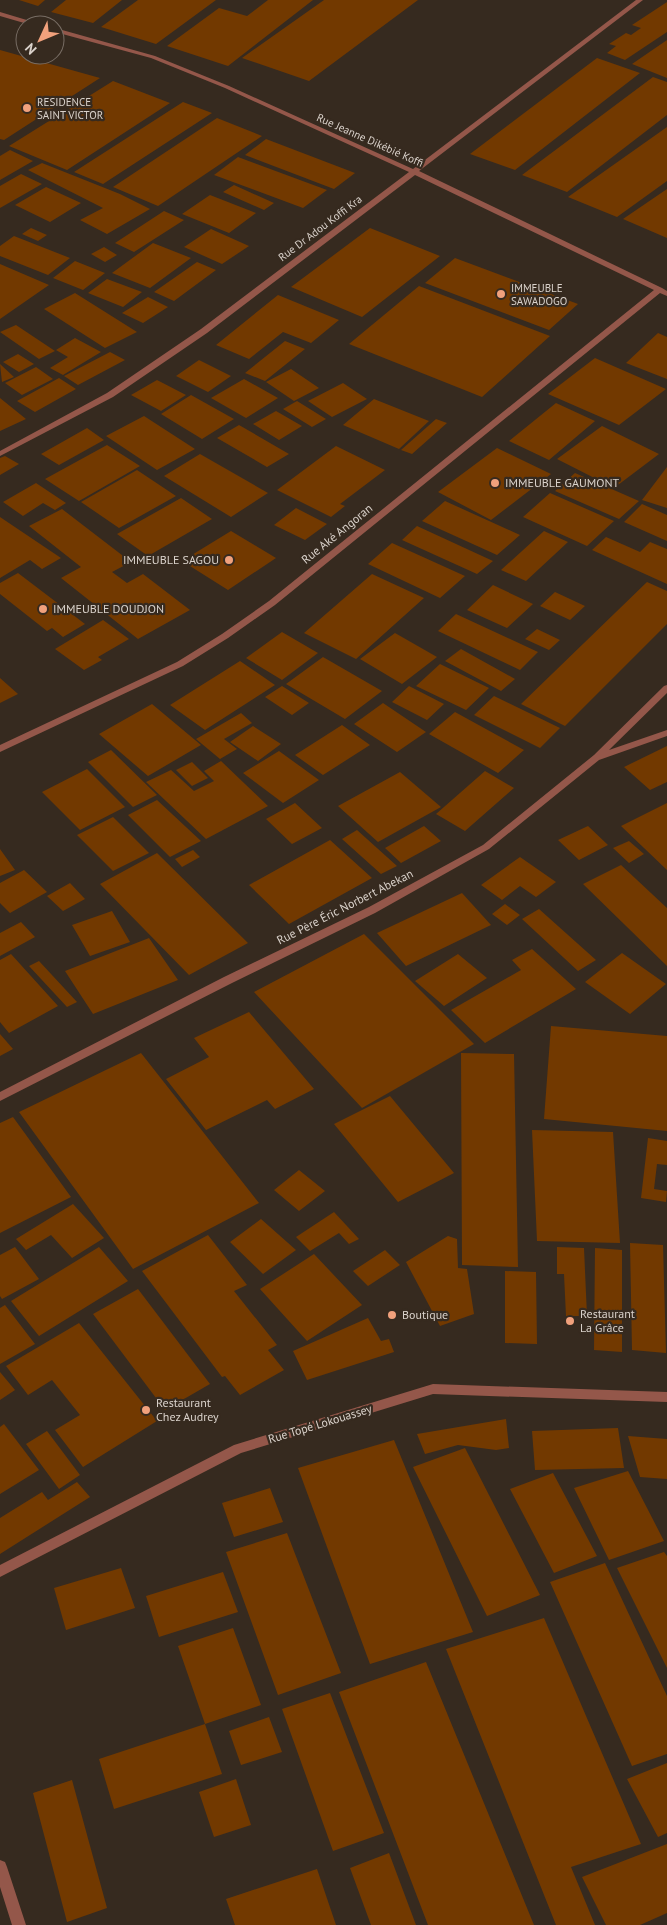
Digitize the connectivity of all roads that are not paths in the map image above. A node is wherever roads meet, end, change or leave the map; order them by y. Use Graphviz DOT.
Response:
graph roads {
  1 [pos="640,0"];
  2 [pos="0,14"];
  3 [pos="15,18"];
  4 [pos="65,33"];
  5 [pos="413,171"];
  6 [pos="663,292"];
  7 [pos="0,454"];
  8 [pos="667,688"];
  9 [pos="667,733"];
  10 [pos="0,749"];
  11 [pos="598,757"];
  12 [pos="0,1097"];
  13 [pos="667,1397"];
  14 [pos="0,1571"];
  15 [pos="0,1867"];
  16 [pos="19,1925"];
  1 -- 5 [label="street, Rue Dr Adou Koffi Kra"];
  2 -- 3 [label="street"];
  4 -- 5 [label="street, Rue Jeanne Dikébié Koffi"];
  5 -- 6 [label="street, Rue Jeanne Dikébié Koffi"];
  5 -- 7 [label="street, Rue Dr Adou Koffi Kra"];
  6 -- 10 [label="street, Rue Aké Angoran"];
  8 -- 11 [label="street, Rue Père Éric Norbert Abekan"];
  9 -- 11 [label="street"];
  11 -- 12 [label="street, Rue Père Éric Norbert Abekan"];
  13 -- 14 [label="street, Rue Topé Lokouassey"];
  15 -- 16 [label="street"];
}
